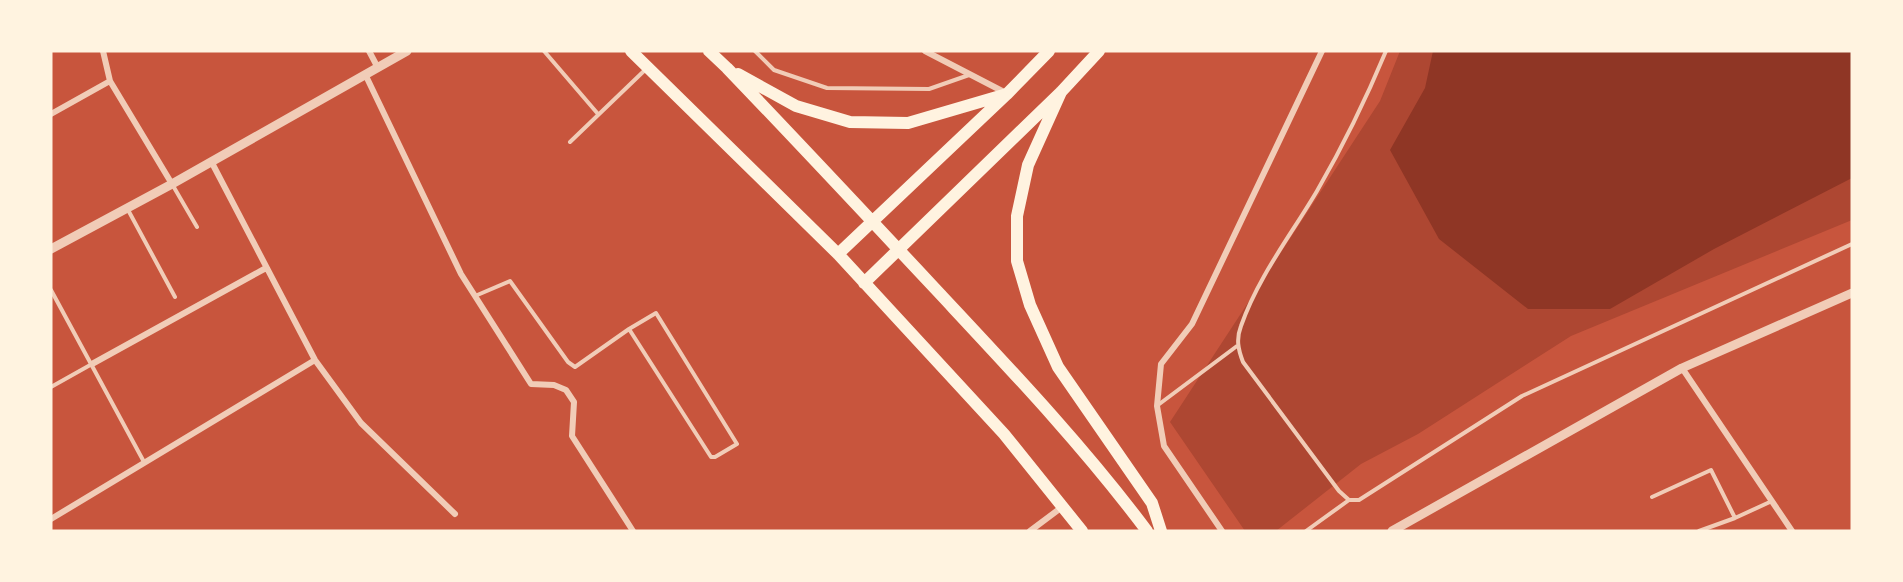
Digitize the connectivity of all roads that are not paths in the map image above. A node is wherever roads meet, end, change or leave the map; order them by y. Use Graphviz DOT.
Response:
graph roads {
  1 [pos="103,51"];
  2 [pos="369,51"];
  3 [pos="407,51"];
  4 [pos="544,51"];
  5 [pos="631,51"];
  6 [pos="709,51"];
  7 [pos="755,51"];
  8 [pos="926,51"];
  9 [pos="1049,51"];
  10 [pos="1099,51"];
  11 [pos="1322,51"];
  12 [pos="1386,51"];
  13 [pos="648,67"];
  14 [pos="378,68"];
  15 [pos="727,68"];
  16 [pos="970,74"];
  17 [pos="366,76"];
  18 [pos="110,81"];
  19 [pos="1061,92"];
  20 [pos="1007,94"];
  21 [pos="51,114"];
  22 [pos="599,114"];
  23 [pos="570,141"];
  24 [pos="211,161"];
  25 [pos="172,184"];
  26 [pos="127,208"];
  27 [pos="873,221"];
  28 [pos="196,227"];
  29 [pos="1852,244"];
  30 [pos="51,249"];
  31 [pos="899,250"];
  32 [pos="838,254"];
  33 [pos="266,268"];
  34 [pos="864,283"];
  35 [pos="51,290"];
  36 [pos="1852,293"];
  37 [pos="475,296"];
  38 [pos="176,297"];
  39 [pos="629,329"];
  40 [pos="1237,346"];
  41 [pos="315,360"];
  42 [pos="92,364"];
  43 [pos="1682,368"];
  44 [pos="51,387"];
  45 [pos="1157,406"];
  46 [pos="144,463"];
  47 [pos="1652,497"];
  48 [pos="1349,500"];
  49 [pos="1772,501"];
  50 [pos="1062,507"];
  51 [pos="455,514"];
  52 [pos="1735,518"];
  53 [pos="51,519"];
  54 [pos="633,531"];
  55 [pos="1030,531"];
  56 [pos="1082,531"];
  57 [pos="1147,531"];
  58 [pos="1161,531"];
  59 [pos="1222,531"];
  60 [pos="1306,531"];
  61 [pos="1392,531"];
  62 [pos="1699,531"];
  63 [pos="1792,531"];
  1 -- 18 [label="street"];
  2 -- 14 [label="street"];
  3 -- 14 [label="street"];
  4 -- 22 [label="lane"];
  5 -- 13 [label="main road"];
  6 -- 15 [label="main road"];
  7 -- 16 [label="lane"];
  8 -- 16 [label="street"];
  9 -- 20 [label="main road"];
  10 -- 19 [label="main road"];
  11 -- 45 [label="street"];
  12 -- 40 [label="lane"];
  13 -- 22 [label="lane"];
  13 -- 32 [label="main road"];
  14 -- 17 [label="street"];
  15 -- 20 [label="main road"];
  15 -- 27 [label="main road"];
  16 -- 20 [label="street"];
  17 -- 24 [label="street"];
  17 -- 37 [label="street"];
  18 -- 21 [label="street"];
  18 -- 25 [label="street"];
  19 -- 31 [label="main road"];
  19 -- 58 [label="main road"];
  20 -- 27 [label="main road"];
  22 -- 23 [label="lane"];
  24 -- 25 [label="street"];
  24 -- 33 [label="street"];
  25 -- 26 [label="street"];
  25 -- 28 [label="lane"];
  26 -- 30 [label="street"];
  26 -- 38 [label="lane"];
  27 -- 31 [label="main road"];
  27 -- 32 [label="main road"];
  29 -- 48 [label="lane"];
  31 -- 34 [label="main road"];
  31 -- 57 [label="main road"];
  32 -- 34 [label="main road"];
  33 -- 41 [label="street"];
  33 -- 42 [label="street"];
  34 -- 50 [label="main road"];
  35 -- 42 [label="lane"];
  36 -- 43 [label="street"];
  37 -- 39 [label="lane"];
  37 -- 54 [label="street"];
  39 -- 39 [label="lane"];
  40 -- 45 [label="lane"];
  40 -- 48 [label="lane"];
  41 -- 46 [label="street"];
  41 -- 51 [label="street"];
  42 -- 44 [label="lane"];
  42 -- 46 [label="lane"];
  43 -- 49 [label="street"];
  43 -- 61 [label="street"];
  45 -- 59 [label="street"];
  46 -- 53 [label="street"];
  47 -- 52 [label="lane"];
  48 -- 60 [label="lane"];
  49 -- 52 [label="lane"];
  49 -- 63 [label="street"];
  50 -- 55 [label="street"];
  50 -- 56 [label="main road"];
  52 -- 62 [label="lane"];
}
